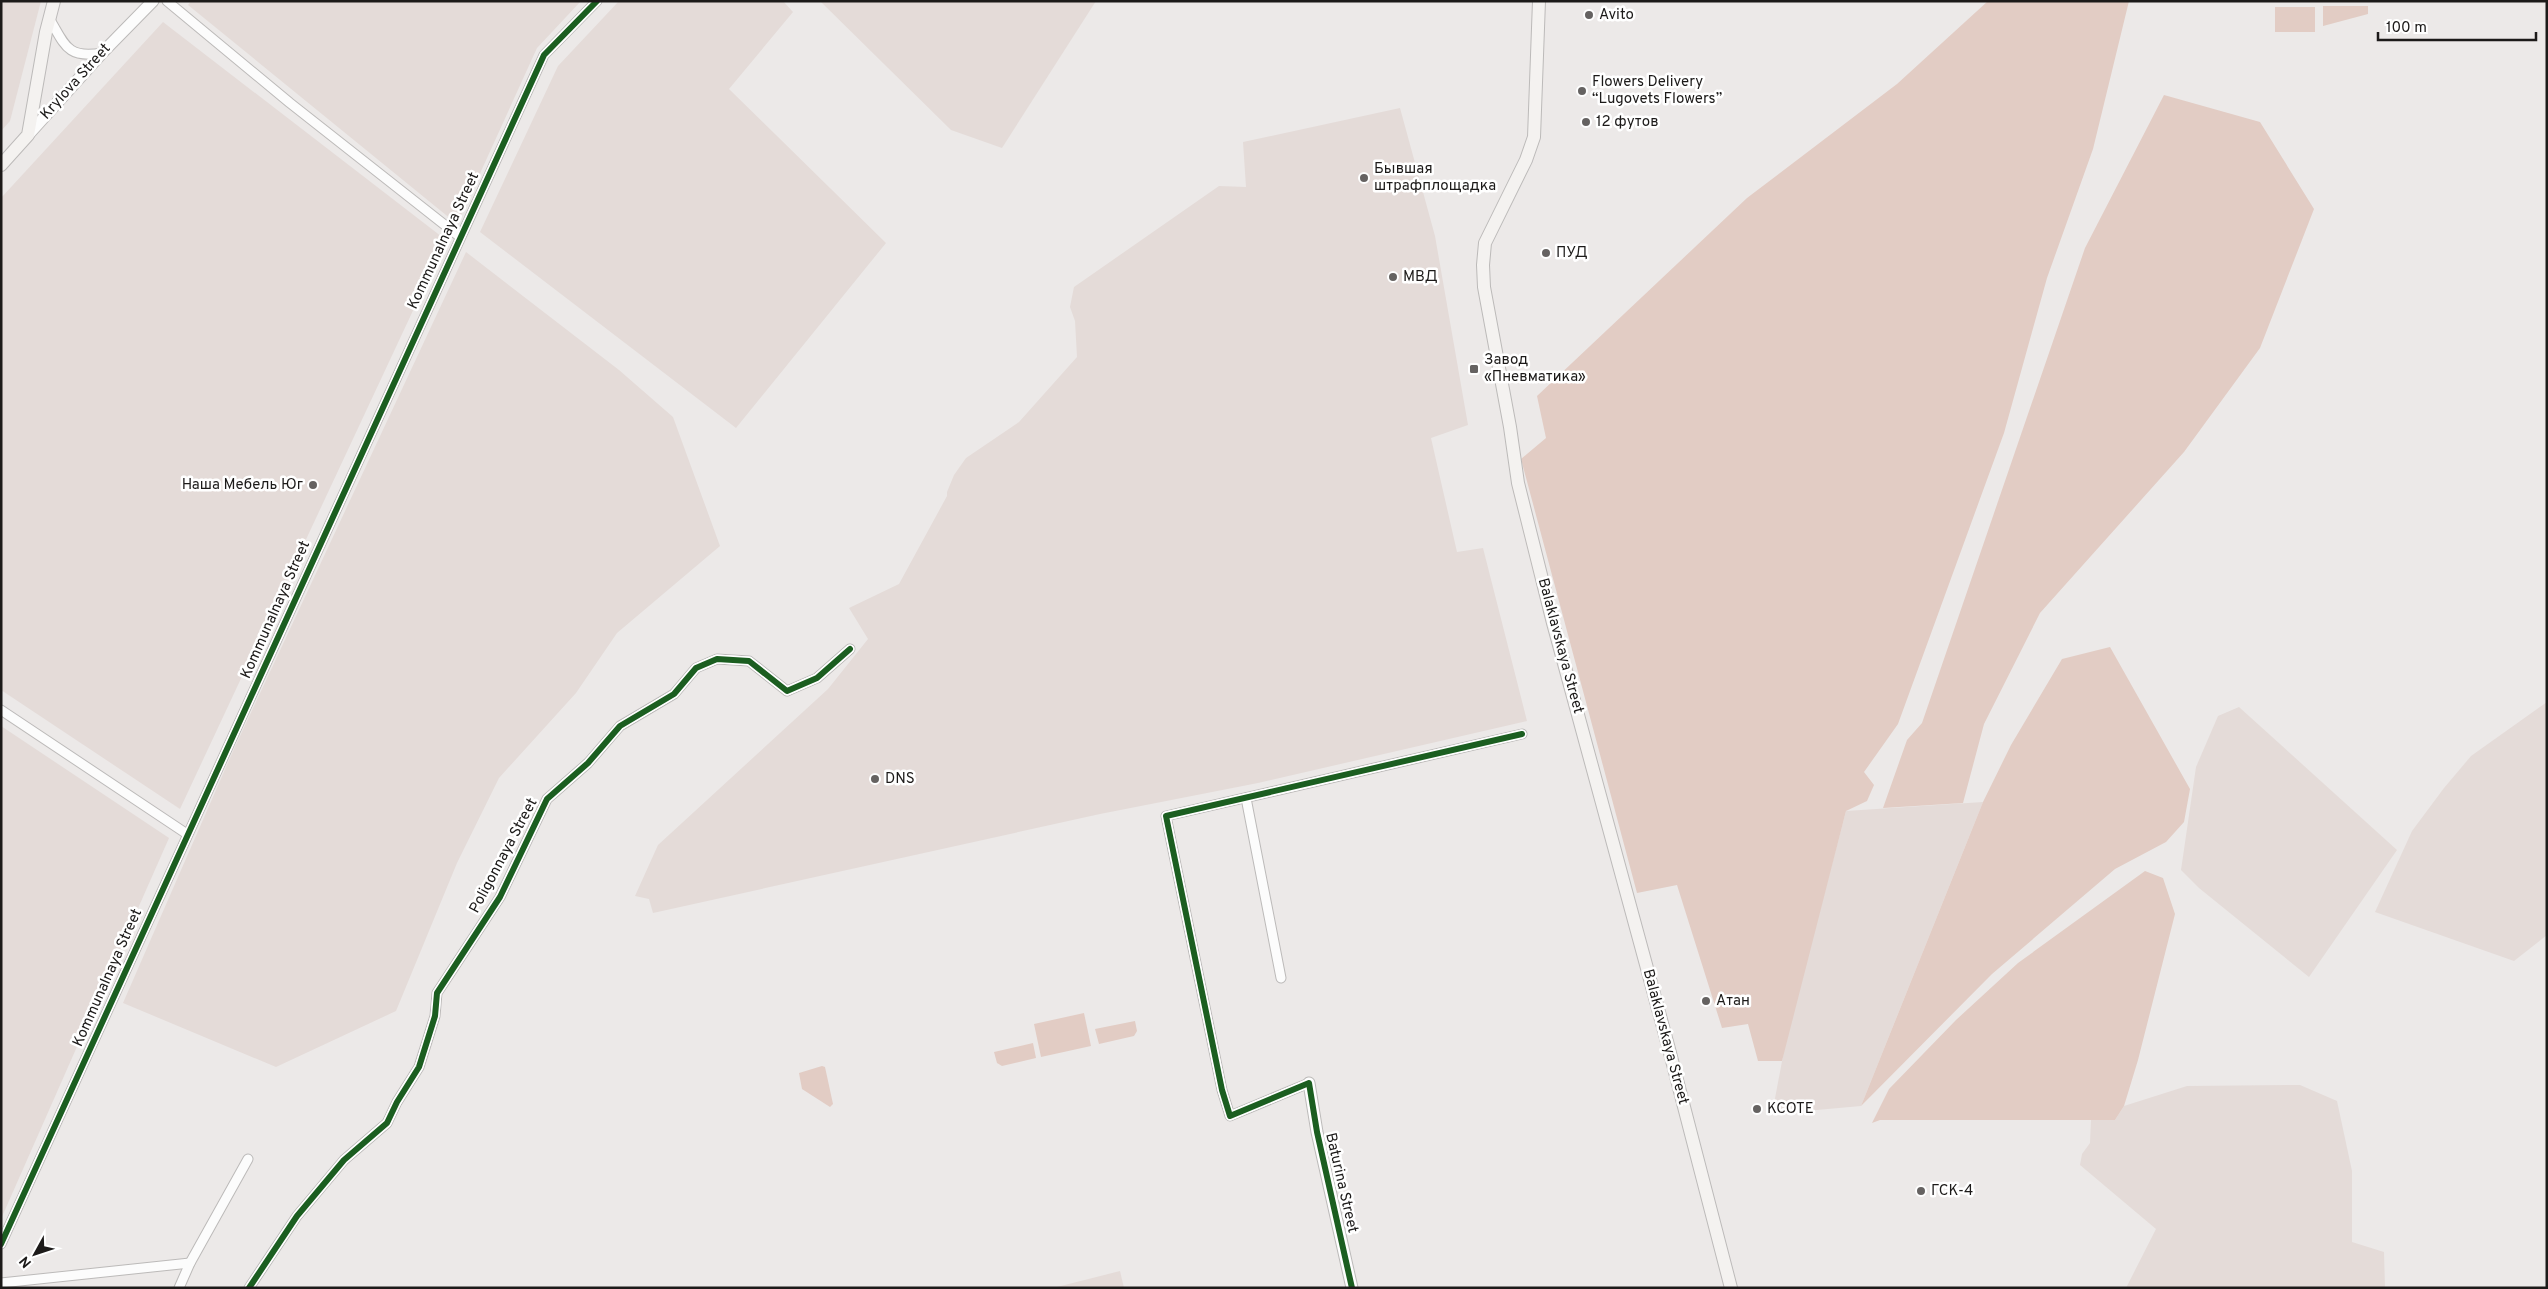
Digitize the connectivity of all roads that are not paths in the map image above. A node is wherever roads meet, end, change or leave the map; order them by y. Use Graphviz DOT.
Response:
graph roads {
  1 [pos="54,1"];
  2 [pos="153,1"];
  3 [pos="167,1"];
  4 [pos="597,1"];
  5 [pos="1539,1"];
  6 [pos="49,18"];
  7 [pos="102,53"];
  8 [pos="28,136"];
  9 [pos="1,165"];
  10 [pos="460,237"];
  11 [pos="850,649"];
  12 [pos="1,710"];
  13 [pos="1522,734"];
  14 [pos="1246,798"];
  15 [pos="187,834"];
  16 [pos="1281,978"];
  17 [pos="1309,1083"];
  18 [pos="248,1159"];
  19 [pos="1,1244"];
  20 [pos="190,1263"];
  21 [pos="1,1283"];
  22 [pos="179,1288"];
  23 [pos="249,1288"];
  24 [pos="1352,1288"];
  25 [pos="1731,1288"];
  1 -- 6 [label="main road"];
  2 -- 7 [label="street, Krylova Street"];
  3 -- 10 [label="street"];
  4 -- 10 [label="street, Kommunalnaya Street"];
  5 -- 25 [label="main road, Balaklavskaya Street"];
  6 -- 7 [label="street"];
  6 -- 8 [label="main road"];
  7 -- 8 [label="street, Krylova Street"];
  8 -- 9 [label="main road, Krylova Street"];
  10 -- 15 [label="street, Kommunalnaya Street"];
  11 -- 23 [label="street, Poligonnaya Street"];
  12 -- 15 [label="street"];
  13 -- 14 [label="street"];
  14 -- 16 [label="street"];
  14 -- 17 [label="street"];
  15 -- 19 [label="street, Kommunalnaya Street"];
  17 -- 24 [label="street, Baturina Street"];
  18 -- 20 [label="street"];
  20 -- 21 [label="street"];
  20 -- 22 [label="street"];
}
